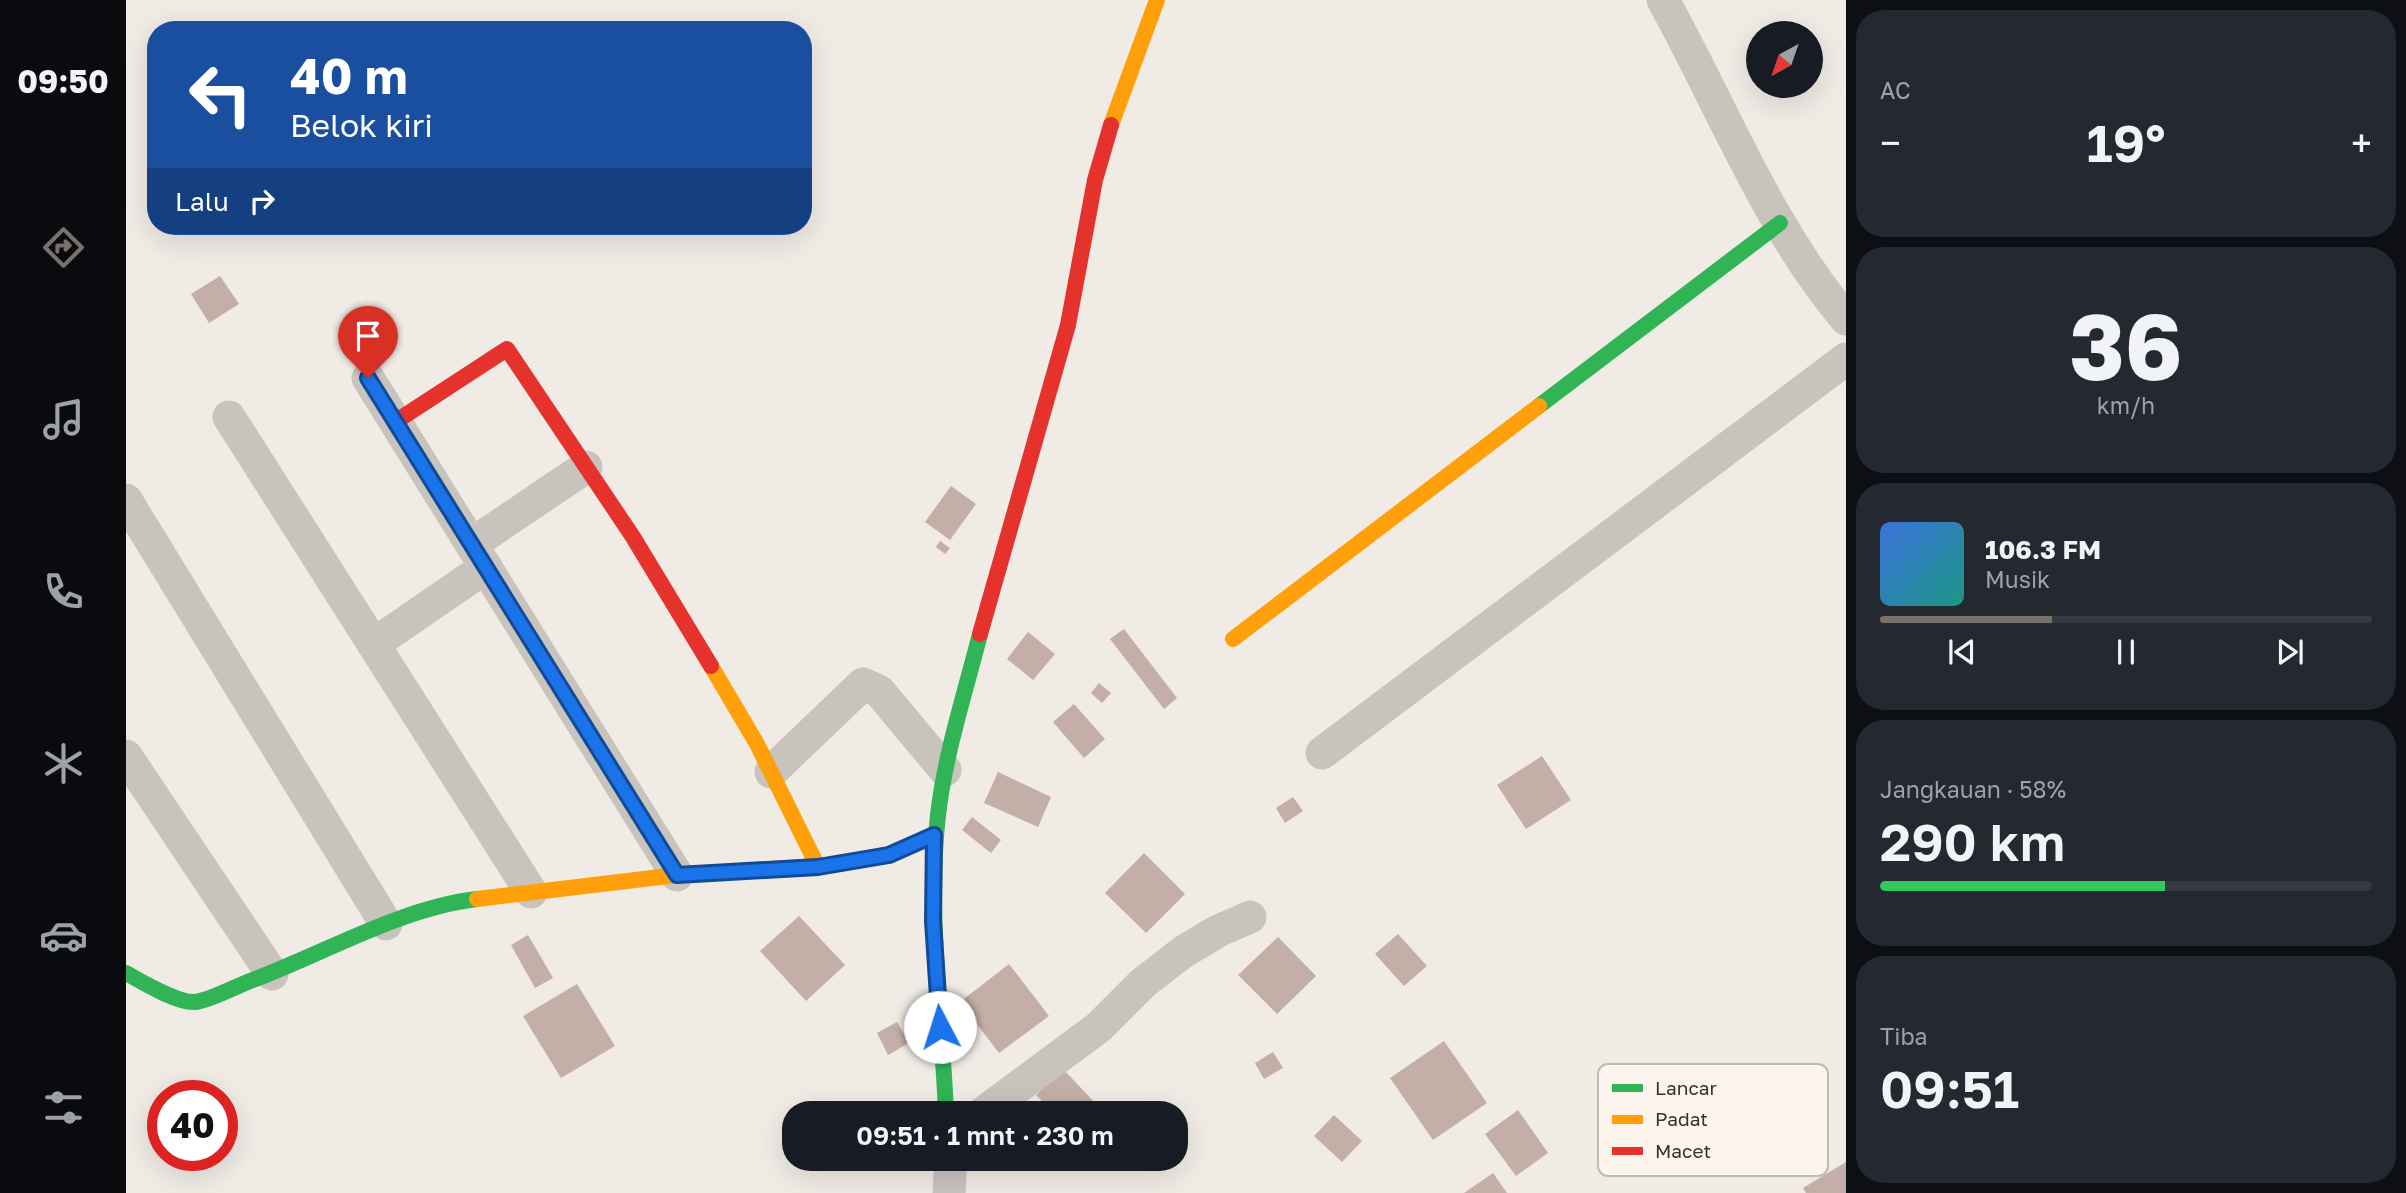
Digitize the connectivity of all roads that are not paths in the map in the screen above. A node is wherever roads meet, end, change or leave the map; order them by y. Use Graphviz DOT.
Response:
graph roads {
  1 [pos="1157,0"];
  2 [pos="1663,0"];
  3 [pos="1780,223"];
  4 [pos="1846,319"];
  5 [pos="1846,359"];
  6 [pos="368,378"];
  7 [pos="229,416"];
  8 [pos="395,422"];
  9 [pos="586,467"];
  10 [pos="126,500"];
  11 [pos="479,556"];
  12 [pos="1233,639"];
  13 [pos="374,644"];
  14 [pos="1322,753"];
  15 [pos="126,756"];
  16 [pos="945,770"];
  17 [pos="771,772"];
  18 [pos="934,835"];
  19 [pos="818,867"];
  20 [pos="677,875"];
  21 [pos="531,892"];
  22 [pos="1250,917"];
  23 [pos="386,924"];
  24 [pos="126,973"];
  25 [pos="272,974"];
  26 [pos="945,1101"];
  27 [pos="999,1101"];
  28 [pos="950,1171"];
  29 [pos="949,1193"];
  1 -- 16 [label="street"];
  2 -- 3 [label="street"];
  3 -- 4 [label="street"];
  3 -- 12 [label="street"];
  5 -- 14 [label="street"];
  6 -- 8 [label="street"];
  7 -- 13 [label="street"];
  8 -- 9 [label="street"];
  8 -- 11 [label="street"];
  9 -- 11 [label="street"];
  9 -- 17 [label="street"];
  10 -- 23 [label="street"];
  11 -- 13 [label="street"];
  11 -- 20 [label="street"];
  13 -- 21 [label="street"];
  15 -- 25 [label="street"];
  16 -- 17 [label="street"];
  16 -- 18 [label="street"];
  17 -- 19 [label="street"];
  18 -- 19 [label="street"];
  18 -- 26 [label="street"];
  19 -- 20 [label="street"];
  20 -- 21 [label="street"];
  21 -- 23 [label="street"];
  22 -- 27 [label="street"];
  23 -- 25 [label="street"];
  24 -- 25 [label="street"];
  28 -- 29 [label="street"];
}
